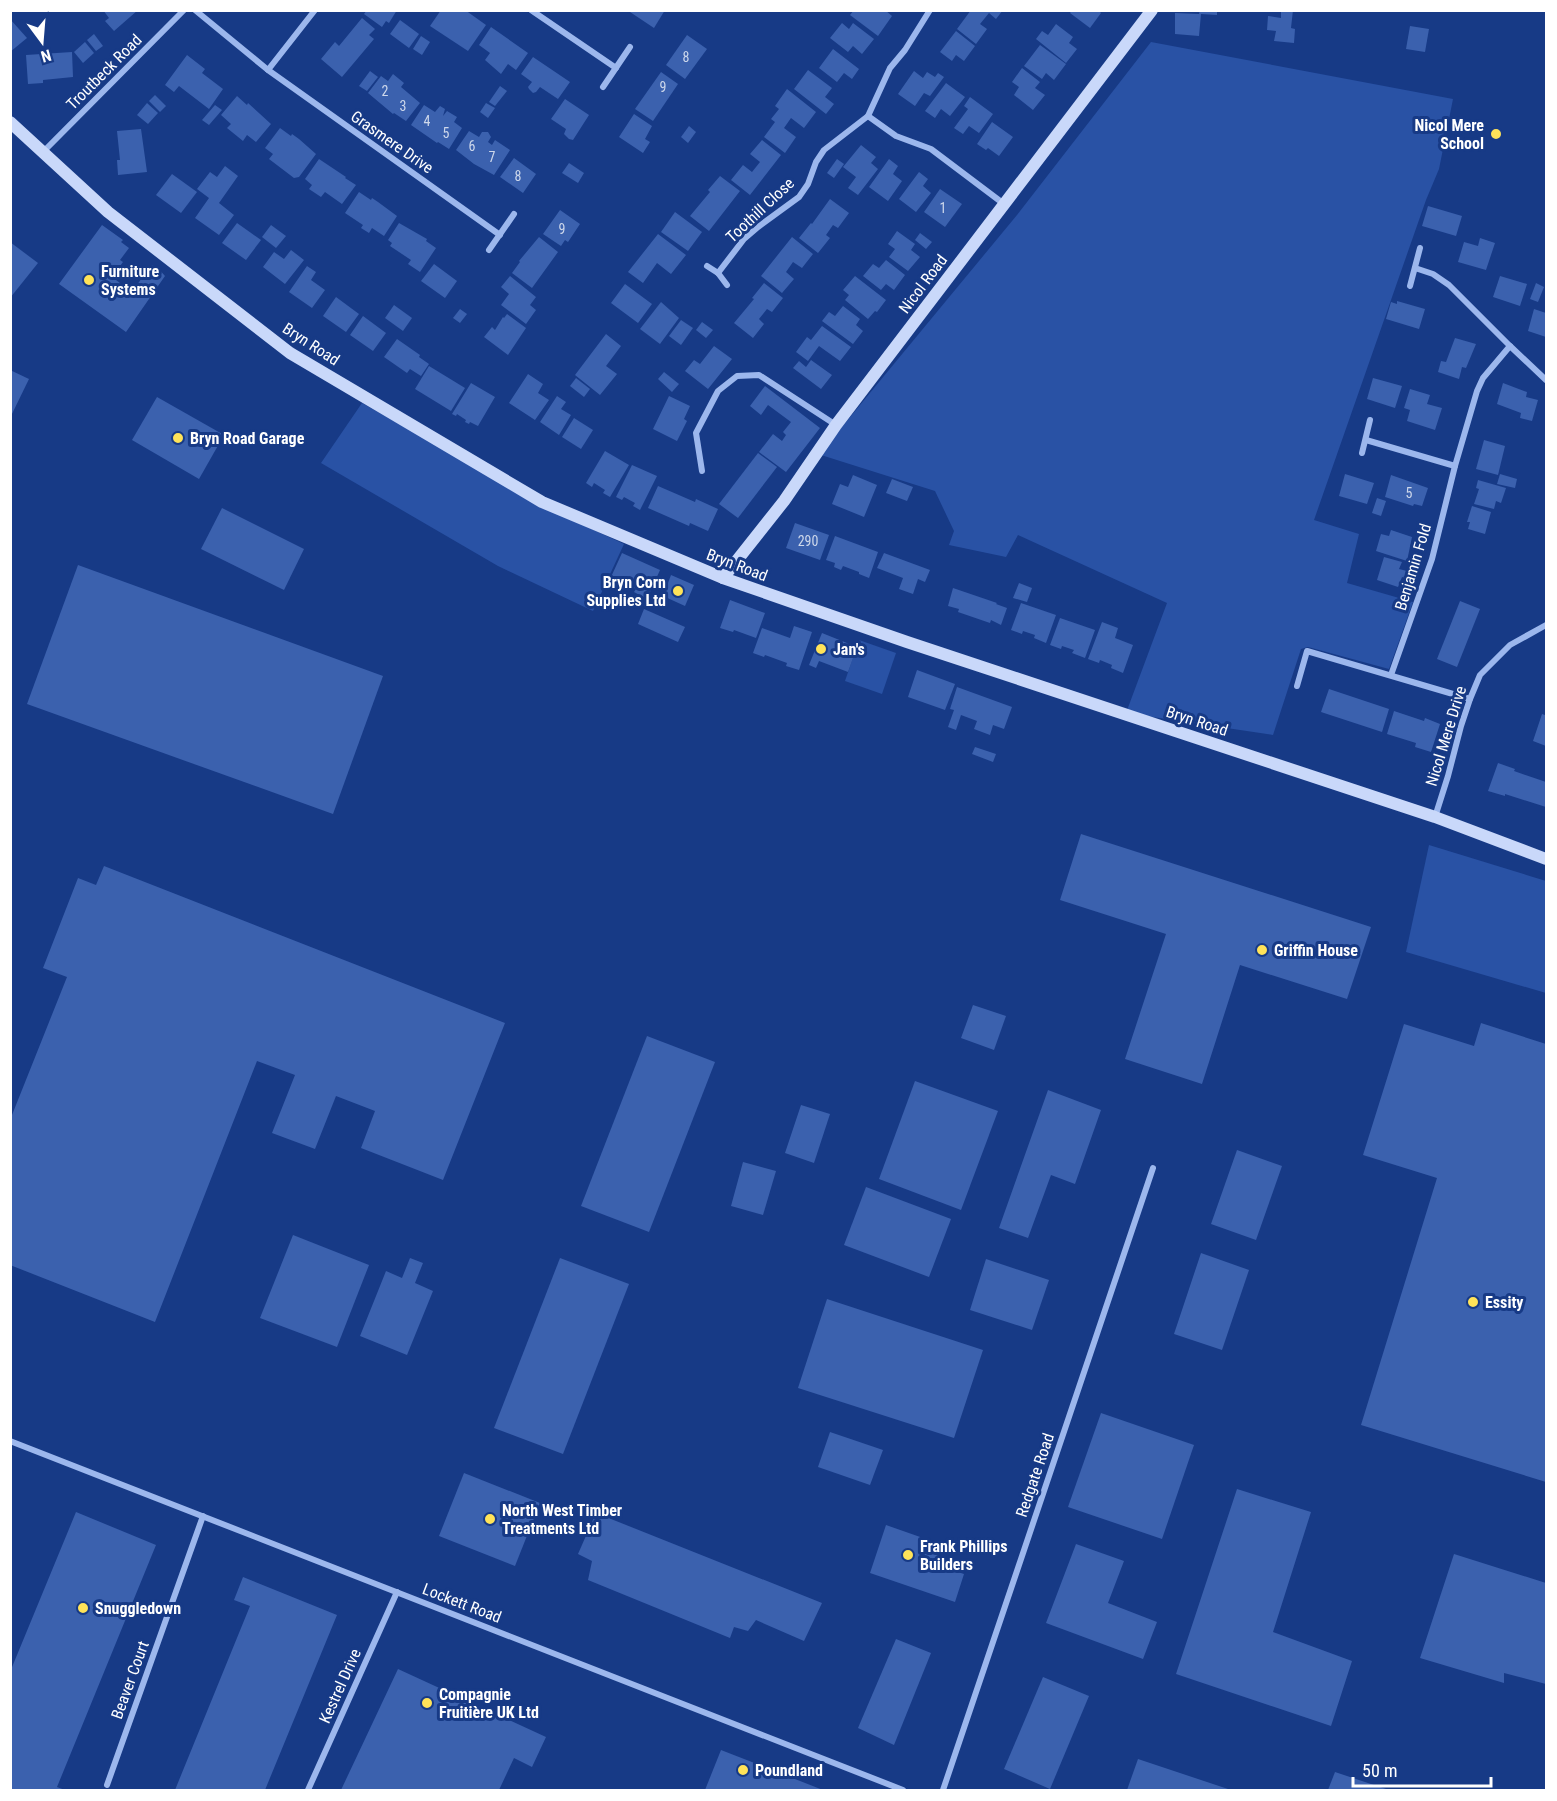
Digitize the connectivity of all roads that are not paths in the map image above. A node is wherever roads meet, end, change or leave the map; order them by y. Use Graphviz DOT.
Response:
graph roads {
  1 [pos="184,10"];
  2 [pos="195,10"];
  3 [pos="315,10"];
  4 [pos="531,10"];
  5 [pos="930,10"];
  6 [pos="1152,10"];
  7 [pos="630,47"];
  8 [pos="616,68"];
  9 [pos="268,70"];
  10 [pos="603,87"];
  11 [pos="868,116"];
  12 [pos="10,122"];
  13 [pos="43,152"];
  14 [pos="1004,204"];
  15 [pos="514,214"];
  16 [pos="500,235"];
  17 [pos="1420,248"];
  18 [pos="489,250"];
  19 [pos="707,266"];
  20 [pos="1415,268"];
  21 [pos="718,273"];
  22 [pos="727,285"];
  23 [pos="1410,286"];
  24 [pos="1510,346"];
  25 [pos="1546,380"];
  26 [pos="1370,420"];
  27 [pos="836,425"];
  28 [pos="1366,440"];
  29 [pos="1362,453"];
  30 [pos="1455,466"];
  31 [pos="702,471"];
  32 [pos="723,578"];
  33 [pos="1546,625"];
  34 [pos="1391,675"];
  35 [pos="1297,686"];
  36 [pos="1470,699"];
  37 [pos="1435,817"];
  38 [pos="1546,859"];
  39 [pos="1153,1168"];
  40 [pos="10,1441"];
  41 [pos="203,1516"];
  42 [pos="397,1592"];
  43 [pos="107,1785"];
  44 [pos="308,1791"];
  45 [pos="903,1791"];
  46 [pos="943,1791"];
  1 -- 13 [label="street, Troutbeck Road"];
  2 -- 9 [label="street, Grasmere Drive"];
  3 -- 9 [label="street"];
  4 -- 8 [label="street"];
  5 -- 11 [label="street, Toothill Close"];
  6 -- 14 [label="main road, Nicol Road"];
  7 -- 8 [label="street"];
  8 -- 10 [label="street"];
  9 -- 16 [label="street, Grasmere Drive"];
  11 -- 14 [label="street"];
  11 -- 21 [label="street, Toothill Close"];
  12 -- 13 [label="main road, Bryn Road"];
  13 -- 32 [label="main road, Bryn Road"];
  14 -- 27 [label="main road, Nicol Road"];
  15 -- 16 [label="street"];
  16 -- 18 [label="street"];
  17 -- 20 [label="street"];
  19 -- 21 [label="street"];
  20 -- 23 [label="street"];
  20 -- 24 [label="street"];
  21 -- 22 [label="street"];
  24 -- 25 [label="street"];
  24 -- 30 [label="street, Benjamin Fold"];
  26 -- 28 [label="street"];
  27 -- 31 [label="street"];
  27 -- 32 [label="main road, Nicol Road"];
  28 -- 29 [label="street"];
  28 -- 30 [label="street"];
  30 -- 34 [label="street, Benjamin Fold"];
  32 -- 37 [label="main road, Bryn Road"];
  33 -- 36 [label="street, Nicol Mere Drive"];
  34 -- 35 [label="street"];
  34 -- 36 [label="street"];
  36 -- 37 [label="street, Nicol Mere Drive"];
  37 -- 38 [label="main road, Bryn Road"];
  39 -- 46 [label="street, Redgate Road"];
  40 -- 41 [label="street, Lockett Road"];
  41 -- 42 [label="street, Lockett Road"];
  41 -- 43 [label="street, Beaver Court"];
  42 -- 44 [label="street, Kestrel Drive"];
  42 -- 45 [label="street, Lockett Road"];
}
